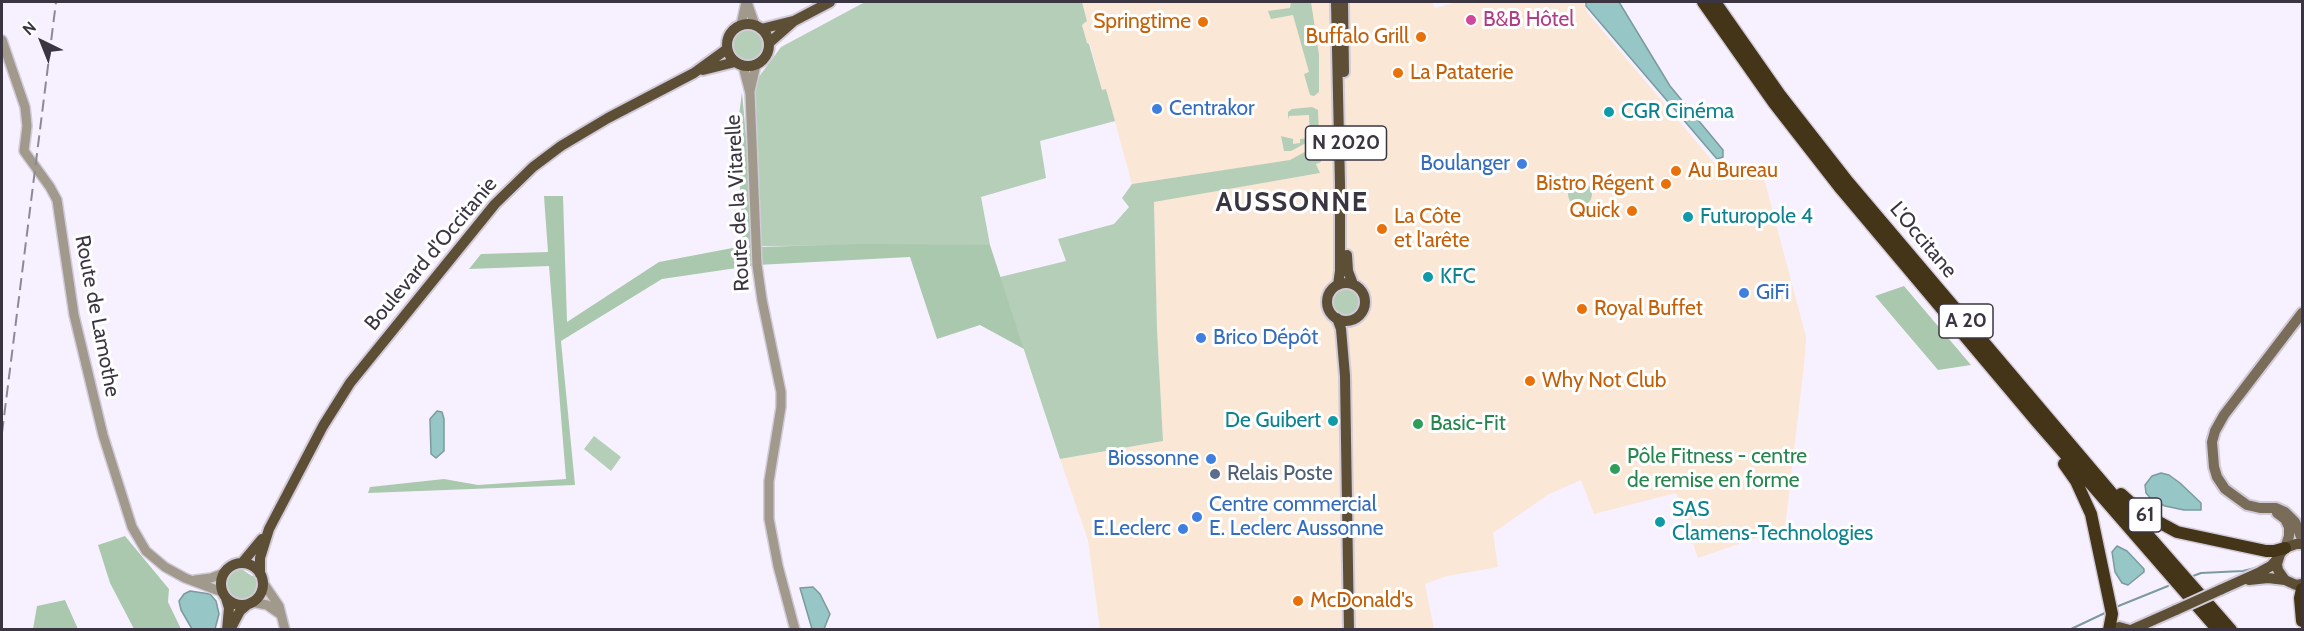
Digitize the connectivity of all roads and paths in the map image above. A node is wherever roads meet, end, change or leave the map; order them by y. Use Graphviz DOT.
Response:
graph roads {
  1 [pos="747,2"];
  2 [pos="830,2"];
  3 [pos="1336,2"];
  4 [pos="1343,2"];
  5 [pos="1703,2"];
  6 [pos="1714,2"];
  7 [pos="794,21"];
  8 [pos="741,25"];
  9 [pos="758,27"];
  10 [pos="2,40"];
  11 [pos="769,43"];
  12 [pos="727,49"];
  13 [pos="739,64"];
  14 [pos="756,65"];
  15 [pos="694,73"];
  16 [pos="750,93"];
  17 [pos="1353,284"];
  18 [pos="1338,285"];
  19 [pos="2302,313"];
  20 [pos="1336,318"];
  21 [pos="1354,319"];
  22 [pos="1995,372"];
  23 [pos="1345,376"];
  24 [pos="2041,410"];
  25 [pos="2266,508"];
  26 [pos="270,530"];
  27 [pos="2302,540"];
  28 [pos="2302,544"];
  29 [pos="2282,553"];
  30 [pos="242,562"];
  31 [pos="224,573"];
  32 [pos="261,577"];
  33 [pos="190,580"];
  34 [pos="2284,580"];
  35 [pos="2243,581"];
  36 [pos="2302,584"];
  37 [pos="2302,589"];
  38 [pos="224,595"];
  39 [pos="250,603"];
  40 [pos="2176,610"];
  41 [pos="280,614"];
  42 [pos="2302,621"];
  43 [pos="229,630"];
  44 [pos="285,630"];
  45 [pos="795,630"];
  46 [pos="1348,630"];
  47 [pos="2111,630"];
  48 [pos="2131,630"];
  49 [pos="2153,630"];
  50 [pos="2218,630"];
  51 [pos="2231,630"];
  1 -- 8 [label="street"];
  1 -- 9 [label="street"];
  2 -- 7 [label="main road"];
  3 -- 18 [label="main road, N 2020"];
  4 -- 17 [label="main road, N 2020"];
  5 -- 22 [label="highway, L'Occitane / A 20"];
  6 -- 24 [label="highway, L'Occitane / A 20"];
  7 -- 9 [label="main road"];
  7 -- 11 [label="main road"];
  8 -- 9 [label="main road"];
  8 -- 12 [label="main road"];
  9 -- 11 [label="main road"];
  10 -- 33 [label="street, Route de Lamothe"];
  11 -- 14 [label="main road"];
  12 -- 13 [label="main road"];
  12 -- 15 [label="main road, Boulevard d'Occitanie"];
  13 -- 14 [label="main road"];
  13 -- 15 [label="main road, Boulevard d'Occitanie"];
  13 -- 16 [label="street, Route de la Vitarelle"];
  14 -- 16 [label="street, Route de la Vitarelle"];
  15 -- 26 [label="main road, Boulevard d'Occitanie"];
  16 -- 45 [label="street, Route de la Vitarelle"];
  17 -- 18 [label="main road"];
  17 -- 21 [label="main road"];
  18 -- 20 [label="main road"];
  19 -- 25 [label="main road"];
  20 -- 21 [label="main road"];
  20 -- 23 [label="main road"];
  21 -- 23 [label="main road"];
  22 -- 47 [label="highway"];
  22 -- 50 [label="highway, L'Occitane / A 20"];
  23 -- 46 [label="main road"];
  24 -- 29 [label="highway, 61"];
  24 -- 51 [label="highway, L'Occitane / A 20"];
  25 -- 27 [label="main road"];
  25 -- 29 [label="main road"];
  26 -- 30 [label="main road, Boulevard d'Occitanie"];
  26 -- 32 [label="main road, Boulevard d'Occitanie"];
  28 -- 29 [label="main road"];
  29 -- 34 [label="main road"];
  29 -- 35 [label="main road"];
  30 -- 31 [label="main road"];
  30 -- 32 [label="main road"];
  31 -- 33 [label="street"];
  31 -- 38 [label="main road"];
  32 -- 39 [label="main road"];
  32 -- 41 [label="street"];
  33 -- 38 [label="street, Route de Lamothe"];
  34 -- 35 [label="main road"];
  34 -- 36 [label="main road"];
  35 -- 40 [label="main road, bridge"];
  37 -- 42 [label="highway"];
  38 -- 39 [label="main road"];
  38 -- 43 [label="main road"];
  39 -- 41 [label="street"];
  39 -- 43 [label="main road"];
  40 -- 48 [label="main road"];
  40 -- 49 [label="main road"];
  41 -- 44 [label="street"];
  47 -- 48 [label="main road"];
}
